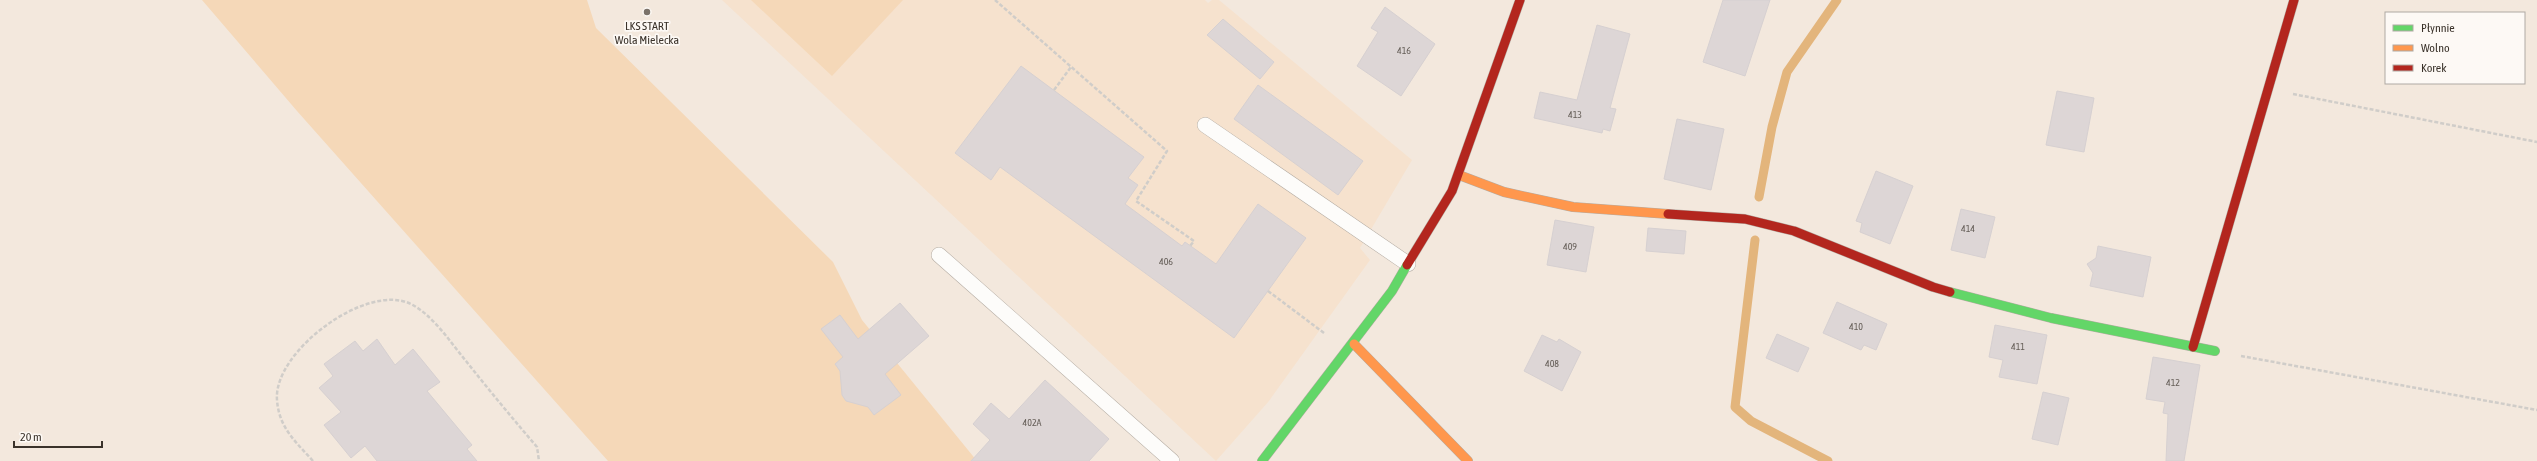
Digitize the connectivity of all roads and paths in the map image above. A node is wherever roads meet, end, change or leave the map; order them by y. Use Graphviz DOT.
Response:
graph roads {
  1 [pos="995,0"];
  2 [pos="1520,0"];
  3 [pos="2294,0"];
  4 [pos="1071,67"];
  5 [pos="2267,89"];
  6 [pos="1054,90"];
  7 [pos="1205,125"];
  8 [pos="2537,142"];
  9 [pos="1459,175"];
  10 [pos="1190,246"];
  11 [pos="940,255"];
  12 [pos="1408,264"];
  13 [pos="1268,291"];
  14 [pos="1324,333"];
  15 [pos="1354,344"];
  16 [pos="2193,347"];
  17 [pos="2215,351"];
  18 [pos="2537,410"];
  19 [pos="313,461"];
  20 [pos="539,461"];
  21 [pos="1172,461"];
  22 [pos="1262,461"];
  23 [pos="1468,461"];
  1 -- 4 [label="path"];
  2 -- 9 [label="street"];
  3 -- 5 [label="street"];
  4 -- 6 [label="path"];
  4 -- 10 [label="path"];
  5 -- 8 [label="path"];
  5 -- 16 [label="street"];
  7 -- 12 [label="lane"];
  9 -- 12 [label="street"];
  9 -- 16 [label="street"];
  11 -- 21 [label="lane"];
  12 -- 15 [label="street"];
  13 -- 14 [label="path"];
  15 -- 22 [label="street"];
  15 -- 23 [label="street"];
  16 -- 17 [label="street"];
  17 -- 18 [label="path"];
  19 -- 20 [label="path"];
}
